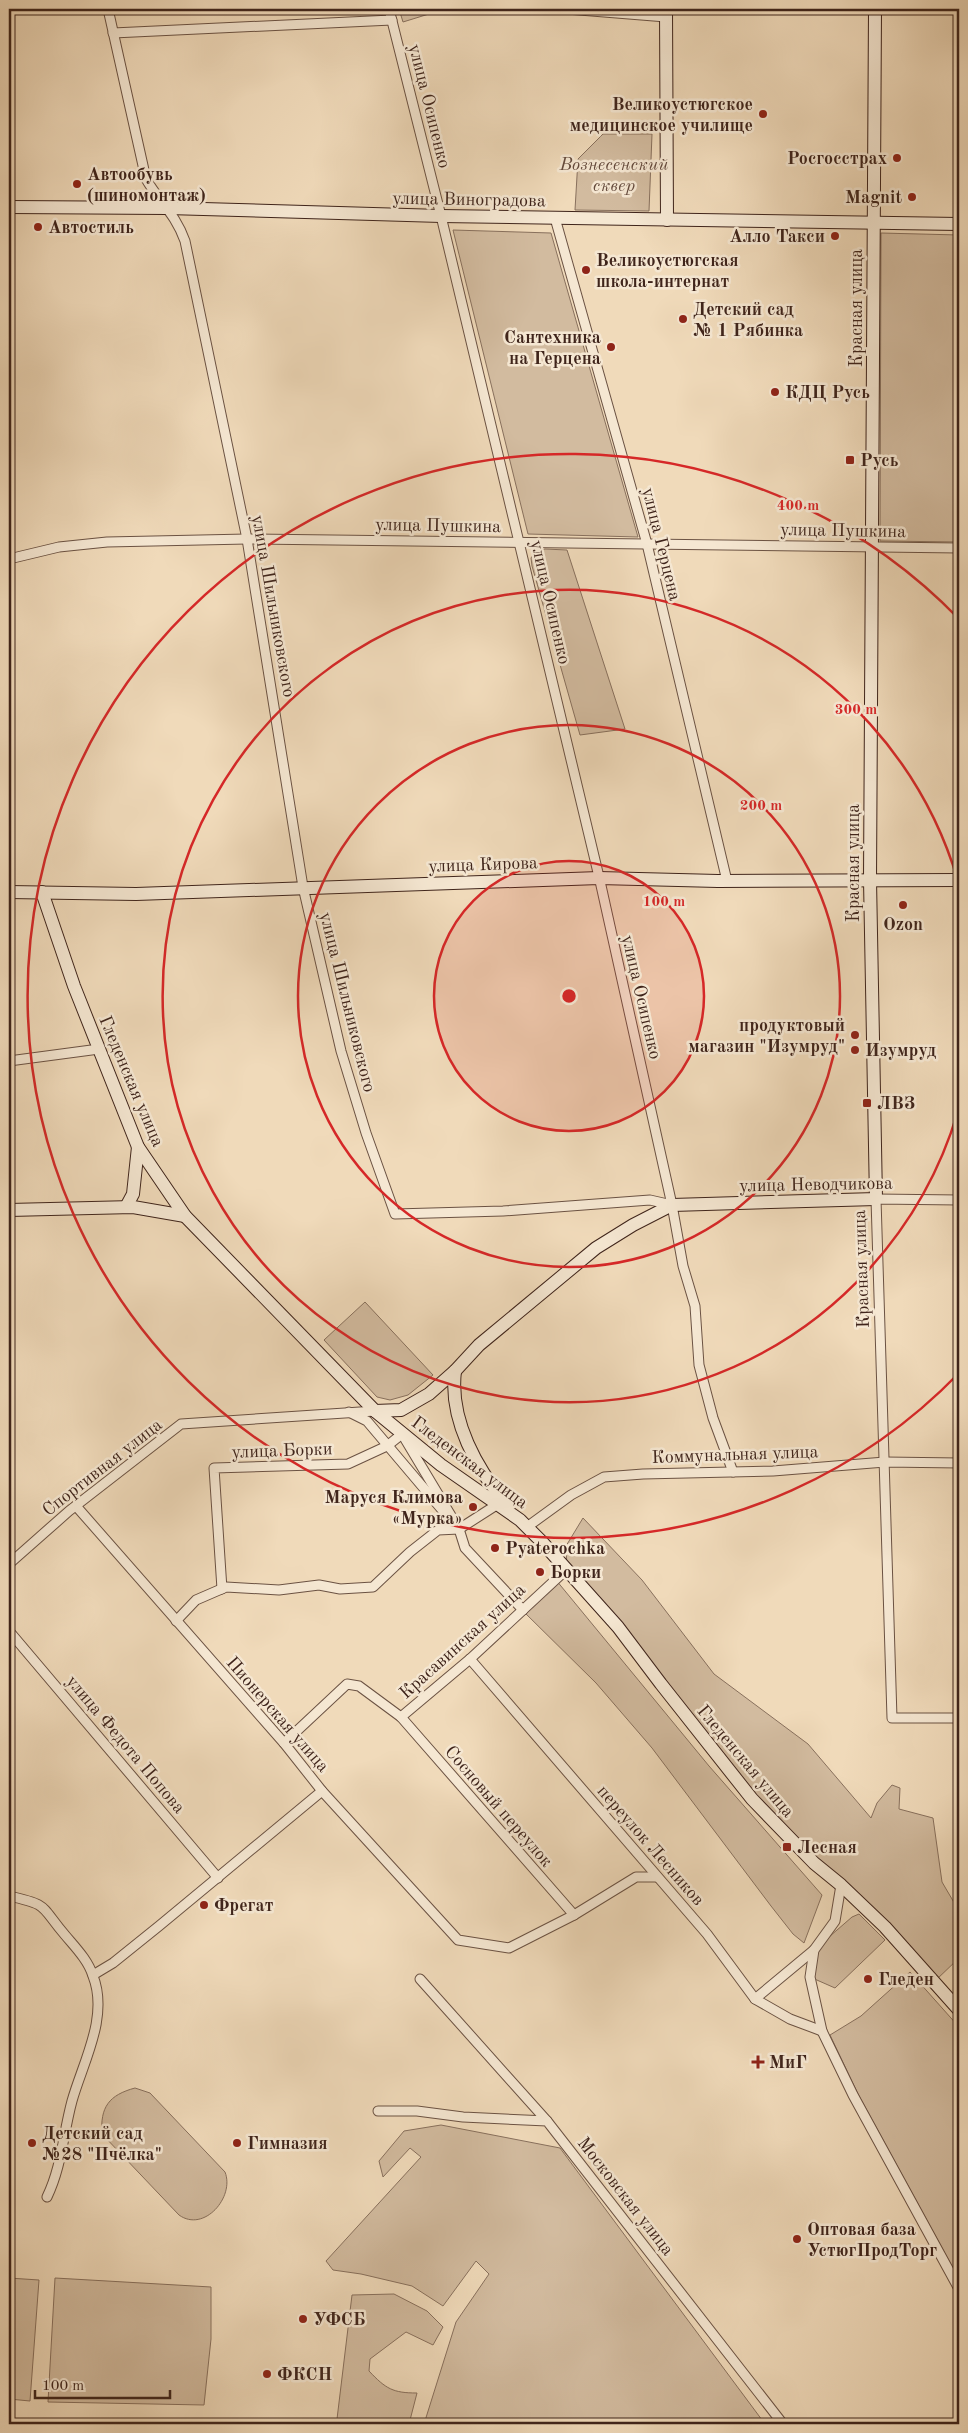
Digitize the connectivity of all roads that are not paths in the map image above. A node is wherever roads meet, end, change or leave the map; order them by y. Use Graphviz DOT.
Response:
graph roads {
  1 [pos="108,9"];
  2 [pos="388,9"];
  3 [pos="567,9"];
  4 [pos="875,9"];
  5 [pos="666,13"];
  6 [pos="392,20"];
  7 [pos="113,33"];
  8 [pos="9,207"];
  9 [pos="168,208"];
  10 [pos="441,216"];
  11 [pos="555,218"];
  12 [pos="667,220"];
  13 [pos="874,222"];
  14 [pos="959,224"];
  15 [pos="247,539"];
  16 [pos="520,542"];
  17 [pos="647,544"];
  18 [pos="873,547"];
  19 [pos="959,548"];
  20 [pos="9,559"];
  21 [pos="599,878"];
  22 [pos="870,880"];
  23 [pos="959,880"];
  24 [pos="726,881"];
  25 [pos="303,887"];
  26 [pos="9,892"];
  27 [pos="42,892"];
  28 [pos="99,1049"];
  29 [pos="9,1061"];
  30 [pos="138,1147"];
  31 [pos="876,1200"];
  32 [pos="959,1200"];
  33 [pos="672,1205"];
  34 [pos="126,1207"];
  35 [pos="9,1210"];
  36 [pos="395,1214"];
  37 [pos="185,1216"];
  38 [pos="455,1371"];
  39 [pos="375,1410"];
  40 [pos="349,1412"];
  41 [pos="402,1434"];
  42 [pos="387,1446"];
  43 [pos="885,1462"];
  44 [pos="959,1463"];
  45 [pos="734,1472"];
  46 [pos="498,1504"];
  47 [pos="76,1506"];
  48 [pos="524,1524"];
  49 [pos="459,1529"];
  50 [pos="9,1564"];
  51 [pos="567,1569"];
  52 [pos="222,1588"];
  53 [pos="523,1610"];
  54 [pos="176,1622"];
  55 [pos="9,1632"];
  56 [pos="470,1659"];
  57 [pos="401,1717"];
  58 [pos="959,1718"];
  59 [pos="284,1743"];
  60 [pos="322,1790"];
  61 [pos="657,1877"];
  62 [pos="218,1878"];
  63 [pos="841,1885"];
  64 [pos="9,1896"];
  65 [pos="574,1915"];
  66 [pos="814,1950"];
  67 [pos="93,1975"];
  68 [pos="420,1979"];
  69 [pos="755,1999"];
  70 [pos="959,2010"];
  71 [pos="822,2031"];
  72 [pos="378,2111"];
  73 [pos="547,2121"];
  74 [pos="47,2197"];
  75 [pos="959,2289"];
  76 [pos="783,2424"];
  1 -- 7 [label="street, улица Шильниковского"];
  2 -- 6 [label="street, улица Осипенко"];
  3 -- 5 [label="street"];
  4 -- 13 [label="main road, Красная улица"];
  5 -- 12 [label="main road"];
  6 -- 7 [label="street"];
  6 -- 10 [label="street, улица Осипенко"];
  7 -- 9 [label="street, улица Шильниковского"];
  8 -- 9 [label="main road, улица Виноградова"];
  9 -- 10 [label="main road, улица Виноградова"];
  9 -- 15 [label="street, улица Шильниковского"];
  10 -- 11 [label="main road, улица Виноградова"];
  10 -- 16 [label="street, улица Осипенко"];
  11 -- 12 [label="main road, улица Виноградова"];
  11 -- 17 [label="street, улица Герцена"];
  12 -- 13 [label="main road, улица Виноградова"];
  13 -- 14 [label="main road, улица Виноградова"];
  13 -- 18 [label="main road, Красная улица"];
  15 -- 16 [label="street, улица Пушкина"];
  15 -- 20 [label="street, улица Пушкина"];
  15 -- 25 [label="street, улица Шильниковского"];
  16 -- 17 [label="street, улица Пушкина"];
  16 -- 21 [label="street, улица Осипенко"];
  17 -- 18 [label="street, улица Пушкина"];
  17 -- 24 [label="street, улица Герцена"];
  18 -- 19 [label="street, улица Пушкина"];
  18 -- 22 [label="main road, Красная улица"];
  21 -- 24 [label="main road, улица Кирова"];
  21 -- 25 [label="main road, улица Кирова"];
  21 -- 33 [label="street, улица Осипенко"];
  22 -- 23 [label="main road, улица Кирова"];
  22 -- 24 [label="main road, улица Кирова"];
  22 -- 31 [label="main road, Красная улица"];
  25 -- 27 [label="main road, улица Кирова"];
  25 -- 36 [label="street, улица Шильниковского"];
  26 -- 27 [label="main road, улица Кирова"];
  27 -- 28 [label="main road, Гледенская улица"];
  28 -- 29 [label="street"];
  28 -- 30 [label="main road, Гледенская улица"];
  30 -- 34 [label="main road"];
  30 -- 37 [label="main road, Гледенская улица"];
  31 -- 32 [label="street, улица Неводчикова"];
  31 -- 33 [label="main road, улица Неводчикова"];
  31 -- 43 [label="street, Красная улица"];
  33 -- 36 [label="street, улица Неводчикова"];
  33 -- 38 [label="main road, улица Неводчикова"];
  33 -- 45 [label="street, улица Осипенко"];
  34 -- 35 [label="main road"];
  34 -- 37 [label="main road"];
  37 -- 39 [label="main road, Гледенская улица"];
  38 -- 39 [label="main road, улица Неводчикова"];
  38 -- 48 [label="main road"];
  39 -- 40 [label="street, Спортивная улица"];
  39 -- 41 [label="main road, Гледенская улица"];
  40 -- 42 [label="street"];
  40 -- 47 [label="street, Спортивная улица"];
  41 -- 42 [label="street, улица Борки"];
  41 -- 46 [label="main road, Гледенская улица"];
  41 -- 49 [label="street"];
  42 -- 49 [label="street"];
  42 -- 52 [label="street, улица Борки"];
  43 -- 44 [label="street, Коммунальная улица"];
  43 -- 45 [label="street, Коммунальная улица"];
  43 -- 58 [label="street, Красная улица"];
  45 -- 48 [label="street, Коммунальная улица"];
  46 -- 48 [label="main road, Гледенская улица"];
  46 -- 49 [label="street"];
  47 -- 50 [label="street, Спортивная улица"];
  47 -- 54 [label="street, Пионерская улица"];
  48 -- 51 [label="main road, Гледенская улица"];
  49 -- 52 [label="street"];
  49 -- 53 [label="street"];
  51 -- 53 [label="street, Красавинская улица"];
  51 -- 63 [label="main road, Гледенская улица"];
  52 -- 54 [label="street"];
  53 -- 56 [label="street, Красавинская улица"];
  54 -- 59 [label="street, Пионерская улица"];
  55 -- 62 [label="street, улица Федота Попова"];
  56 -- 57 [label="street, Красавинская улица"];
  56 -- 61 [label="street, переулок Лесников"];
  57 -- 59 [label="street, Красавинская улица"];
  57 -- 65 [label="street, Сосновый переулок"];
  59 -- 60 [label="street, Пионерская улица"];
  60 -- 62 [label="street"];
  60 -- 65 [label="street, Пионерская улица"];
  61 -- 65 [label="street"];
  61 -- 69 [label="street, переулок Лесников"];
  62 -- 67 [label="street"];
  63 -- 66 [label="street"];
  63 -- 70 [label="main road, Гледенская улица"];
  64 -- 67 [label="street"];
  66 -- 69 [label="street"];
  66 -- 71 [label="street"];
  67 -- 74 [label="street"];
  68 -- 73 [label="street"];
  69 -- 71 [label="street, переулок Лесников"];
  71 -- 75 [label="street"];
  72 -- 73 [label="street"];
  73 -- 76 [label="street, Московская улица"];
}
